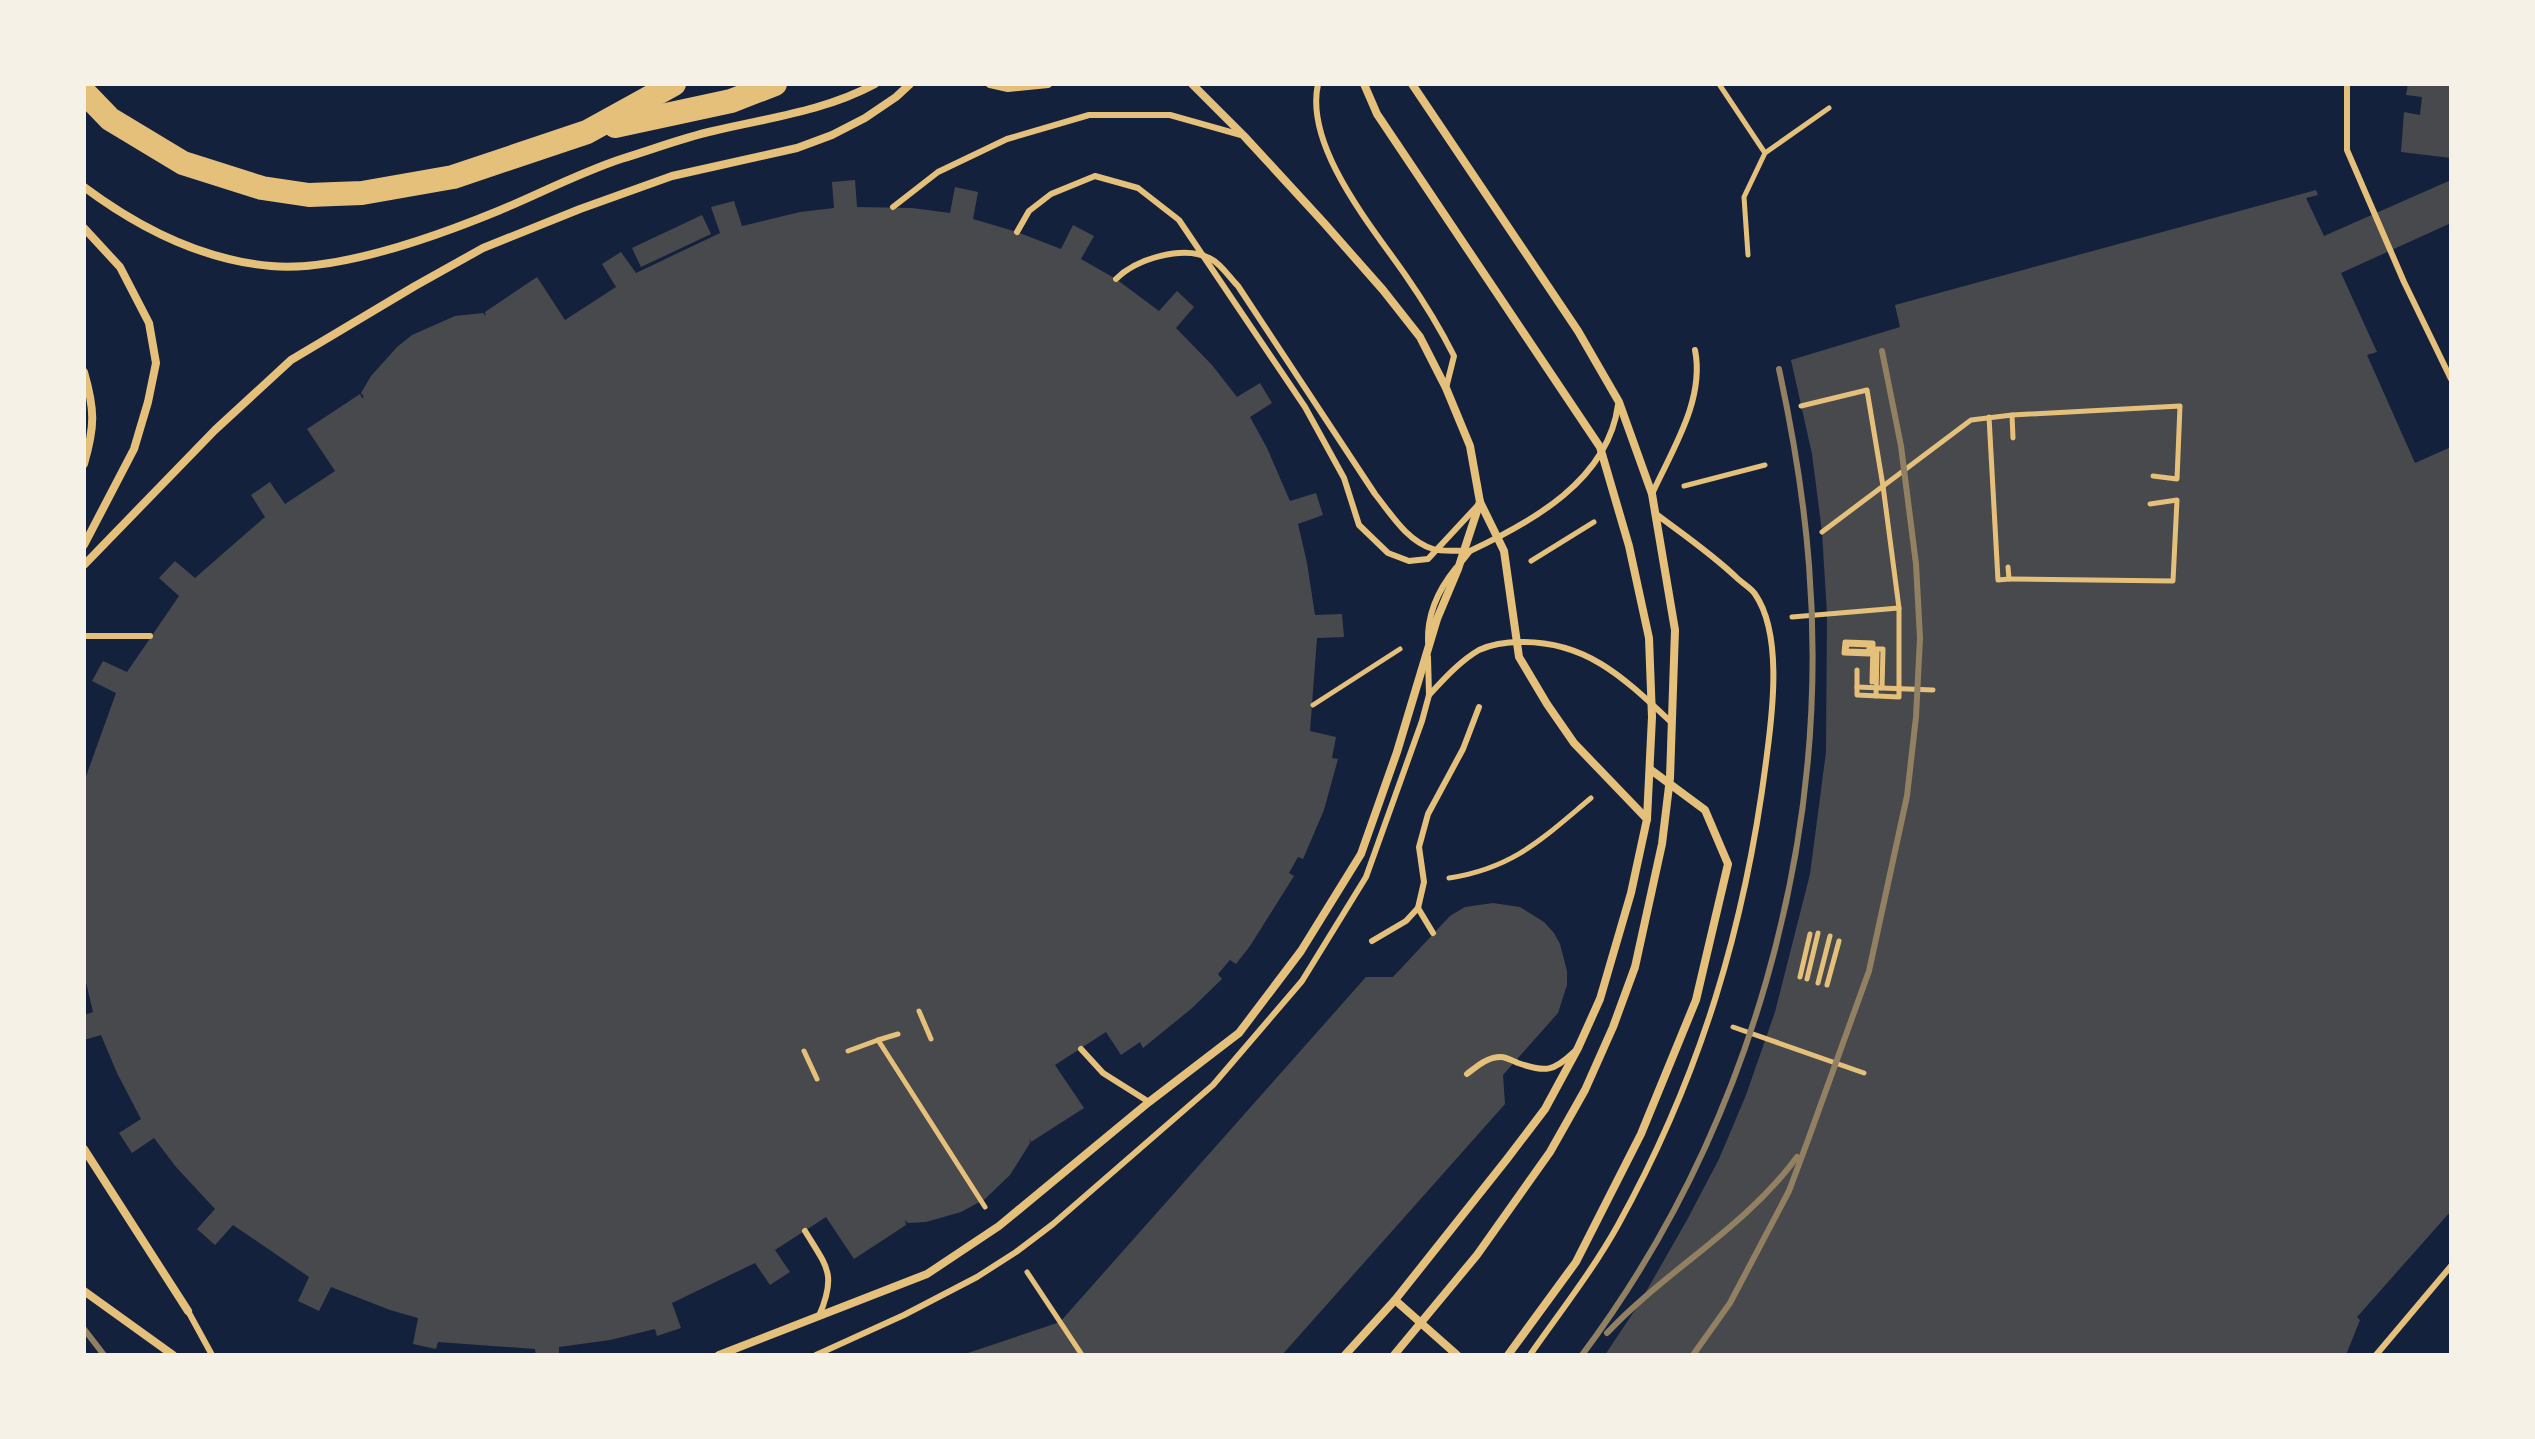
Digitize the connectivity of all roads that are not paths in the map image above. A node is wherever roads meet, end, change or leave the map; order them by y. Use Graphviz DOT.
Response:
graph roads {
  1 [pos="674,84"];
  2 [pos="775,84"];
  3 [pos="875,84"];
  4 [pos="910,84"];
  5 [pos="990,84"];
  6 [pos="1048,84"];
  7 [pos="1192,84"];
  8 [pos="1318,84"];
  9 [pos="1364,84"];
  10 [pos="1412,84"];
  11 [pos="2347,84"];
  12 [pos="84,92"];
  13 [pos="587,132"];
  14 [pos="1244,136"];
  15 [pos="84,187"];
  16 [pos="893,207"];
  17 [pos="84,228"];
  18 [pos="1017,232"];
  19 [pos="1116,279"];
  20 [pos="1695,350"];
  21 [pos="84,372"];
  22 [pos="2451,379"];
  23 [pos="1446,388"];
  24 [pos="1619,402"];
  25 [pos="84,464"];
  26 [pos="1652,494"];
  27 [pos="1480,502"];
  28 [pos="1656,514"];
  29 [pos="84,545"];
  30 [pos="1470,551"];
  31 [pos="84,565"];
  32 [pos="84,636"];
  33 [pos="150,636"];
  34 [pos="1429,695"];
  35 [pos="1479,707"];
  36 [pos="1672,723"];
  37 [pos="1651,770"];
  38 [pos="1647,819"];
  39 [pos="1418,908"];
  40 [pos="1433,933"];
  41 [pos="1372,941"];
  42 [pos="1578,1048"];
  43 [pos="1081,1049"];
  44 [pos="1467,1074"];
  45 [pos="1149,1102"];
  46 [pos="84,1149"];
  47 [pos="805,1231"];
  48 [pos="2451,1266"];
  49 [pos="84,1291"];
  50 [pos="1395,1300"];
  51 [pos="188,1311"];
  52 [pos="819,1316"];
  53 [pos="173,1355"];
  54 [pos="212,1355"];
  55 [pos="719,1355"];
  56 [pos="816,1355"];
  57 [pos="1345,1355"];
  58 [pos="1394,1355"];
  59 [pos="1457,1355"];
  60 [pos="1508,1355"];
  61 [pos="1530,1355"];
  62 [pos="2376,1355"];
  1 -- 13 [label="highway"];
  2 -- 13 [label="highway"];
  3 -- 15 [label="street"];
  4 -- 31 [label="street"];
  5 -- 6 [label="street"];
  7 -- 14 [label="street"];
  8 -- 23 [label="lane"];
  9 -- 37 [label="street"];
  10 -- 24 [label="street"];
  11 -- 22 [label="lane"];
  12 -- 13 [label="highway"];
  14 -- 16 [label="lane"];
  14 -- 23 [label="street"];
  17 -- 29 [label="street"];
  18 -- 27 [label="lane"];
  19 -- 30 [label="lane"];
  20 -- 26 [label="lane"];
  21 -- 25 [label="street"];
  23 -- 27 [label="street"];
  24 -- 26 [label="street"];
  24 -- 30 [label="lane"];
  26 -- 28 [label="street"];
  27 -- 38 [label="street"];
  27 -- 45 [label="street"];
  28 -- 36 [label="street"];
  28 -- 61 [label="lane"];
  30 -- 34 [label="lane"];
  32 -- 33 [label="lane"];
  34 -- 36 [label="lane"];
  34 -- 56 [label="lane"];
  35 -- 39 [label="lane"];
  36 -- 58 [label="street"];
  37 -- 38 [label="street"];
  37 -- 60 [label="street"];
  38 -- 42 [label="street"];
  39 -- 40 [label="lane"];
  39 -- 41 [label="lane"];
  42 -- 44 [label="lane"];
  42 -- 50 [label="street"];
  43 -- 45 [label="lane"];
  45 -- 52 [label="street"];
  46 -- 51 [label="street"];
  47 -- 52 [label="lane"];
  48 -- 62 [label="lane"];
  49 -- 53 [label="street"];
  50 -- 57 [label="street"];
  50 -- 59 [label="street"];
  51 -- 54 [label="lane"];
  52 -- 55 [label="street"];
}
